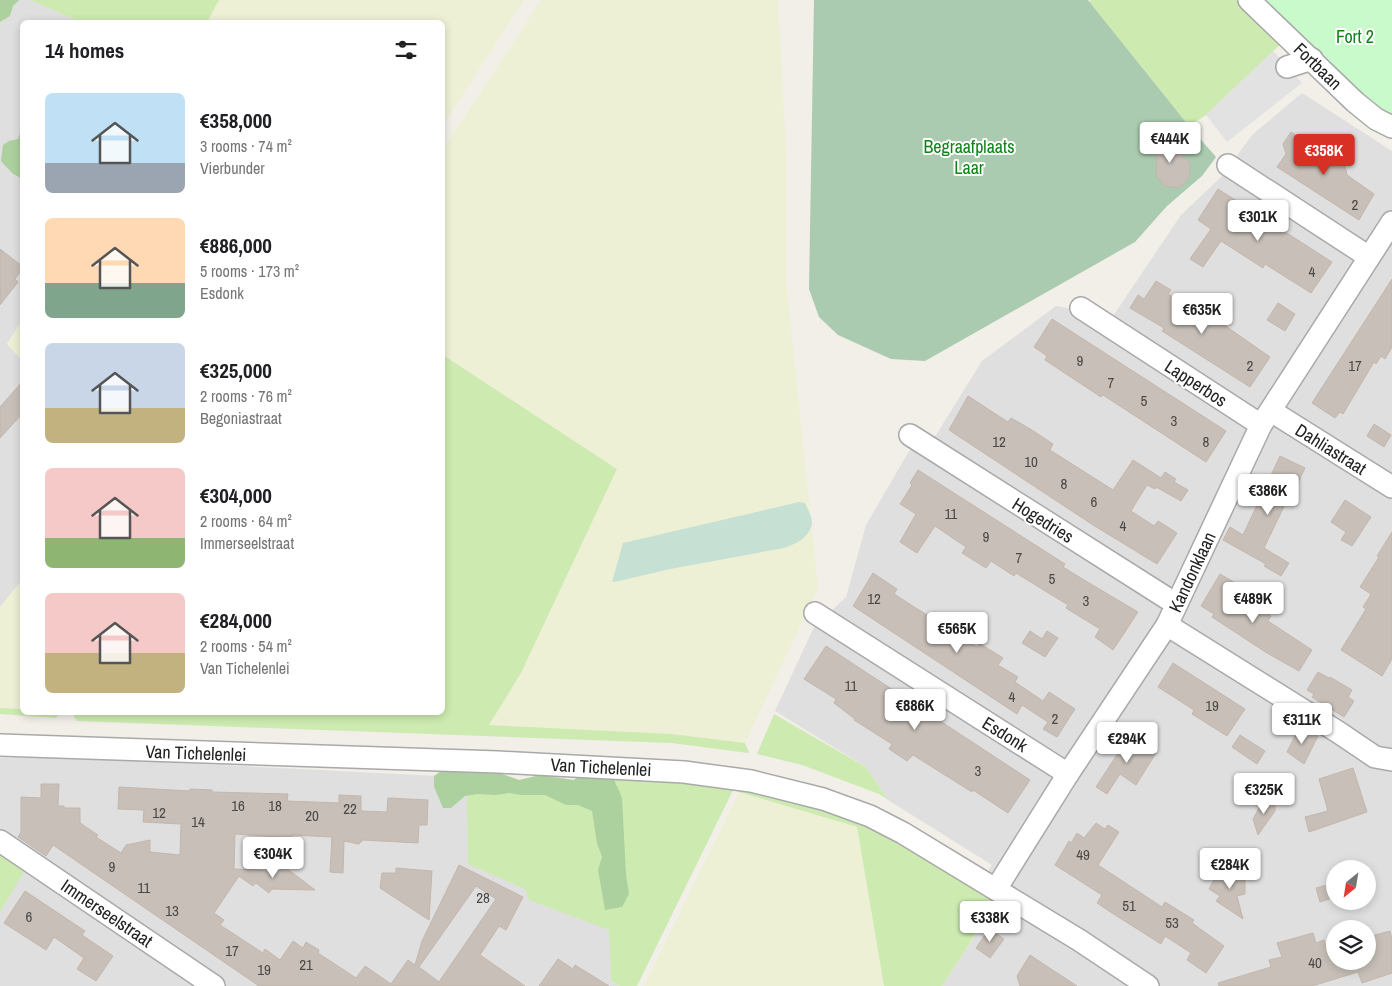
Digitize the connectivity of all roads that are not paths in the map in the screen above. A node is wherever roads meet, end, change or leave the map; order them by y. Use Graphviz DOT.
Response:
graph roads {
  1 [pos="1249,0"];
  2 [pos="1312,59"];
  3 [pos="1288,67"];
  4 [pos="1392,127"];
  5 [pos="1228,165"];
  6 [pos="1392,222"];
  7 [pos="1369,257"];
  8 [pos="1081,308"];
  9 [pos="1266,418"];
  10 [pos="910,435"];
  11 [pos="1392,487"];
  12 [pos="1176,604"];
  13 [pos="815,614"];
  14 [pos="1167,625"];
  15 [pos="0,745"];
  16 [pos="1392,760"];
  17 [pos="1068,774"];
  18 [pos="0,841"];
  19 [pos="996,889"];
  20 [pos="1140,983"];
  21 [pos="214,986"];
  1 -- 2 [label="street, Fortbaan"];
  2 -- 3 [label="street"];
  2 -- 4 [label="street, Fortbaan"];
  5 -- 7 [label="street"];
  6 -- 7 [label="street, Kandonklaan"];
  7 -- 9 [label="street, Kandonklaan"];
  8 -- 9 [label="street, Lapperbos"];
  9 -- 11 [label="street, Dahliastraat"];
  9 -- 12 [label="street, Kandonklaan"];
  10 -- 12 [label="street, Hogedries"];
  12 -- 14 [label="street, Kandonklaan"];
  13 -- 17 [label="street, Esdonk"];
  14 -- 16 [label="street"];
  14 -- 17 [label="street, Kandonklaan"];
  15 -- 19 [label="street, Van Tichelenlei"];
  17 -- 19 [label="street, Kandonklaan"];
  18 -- 21 [label="street, Immerseelstraat"];
  19 -- 20 [label="street, Van Tichelenlei"];
}
